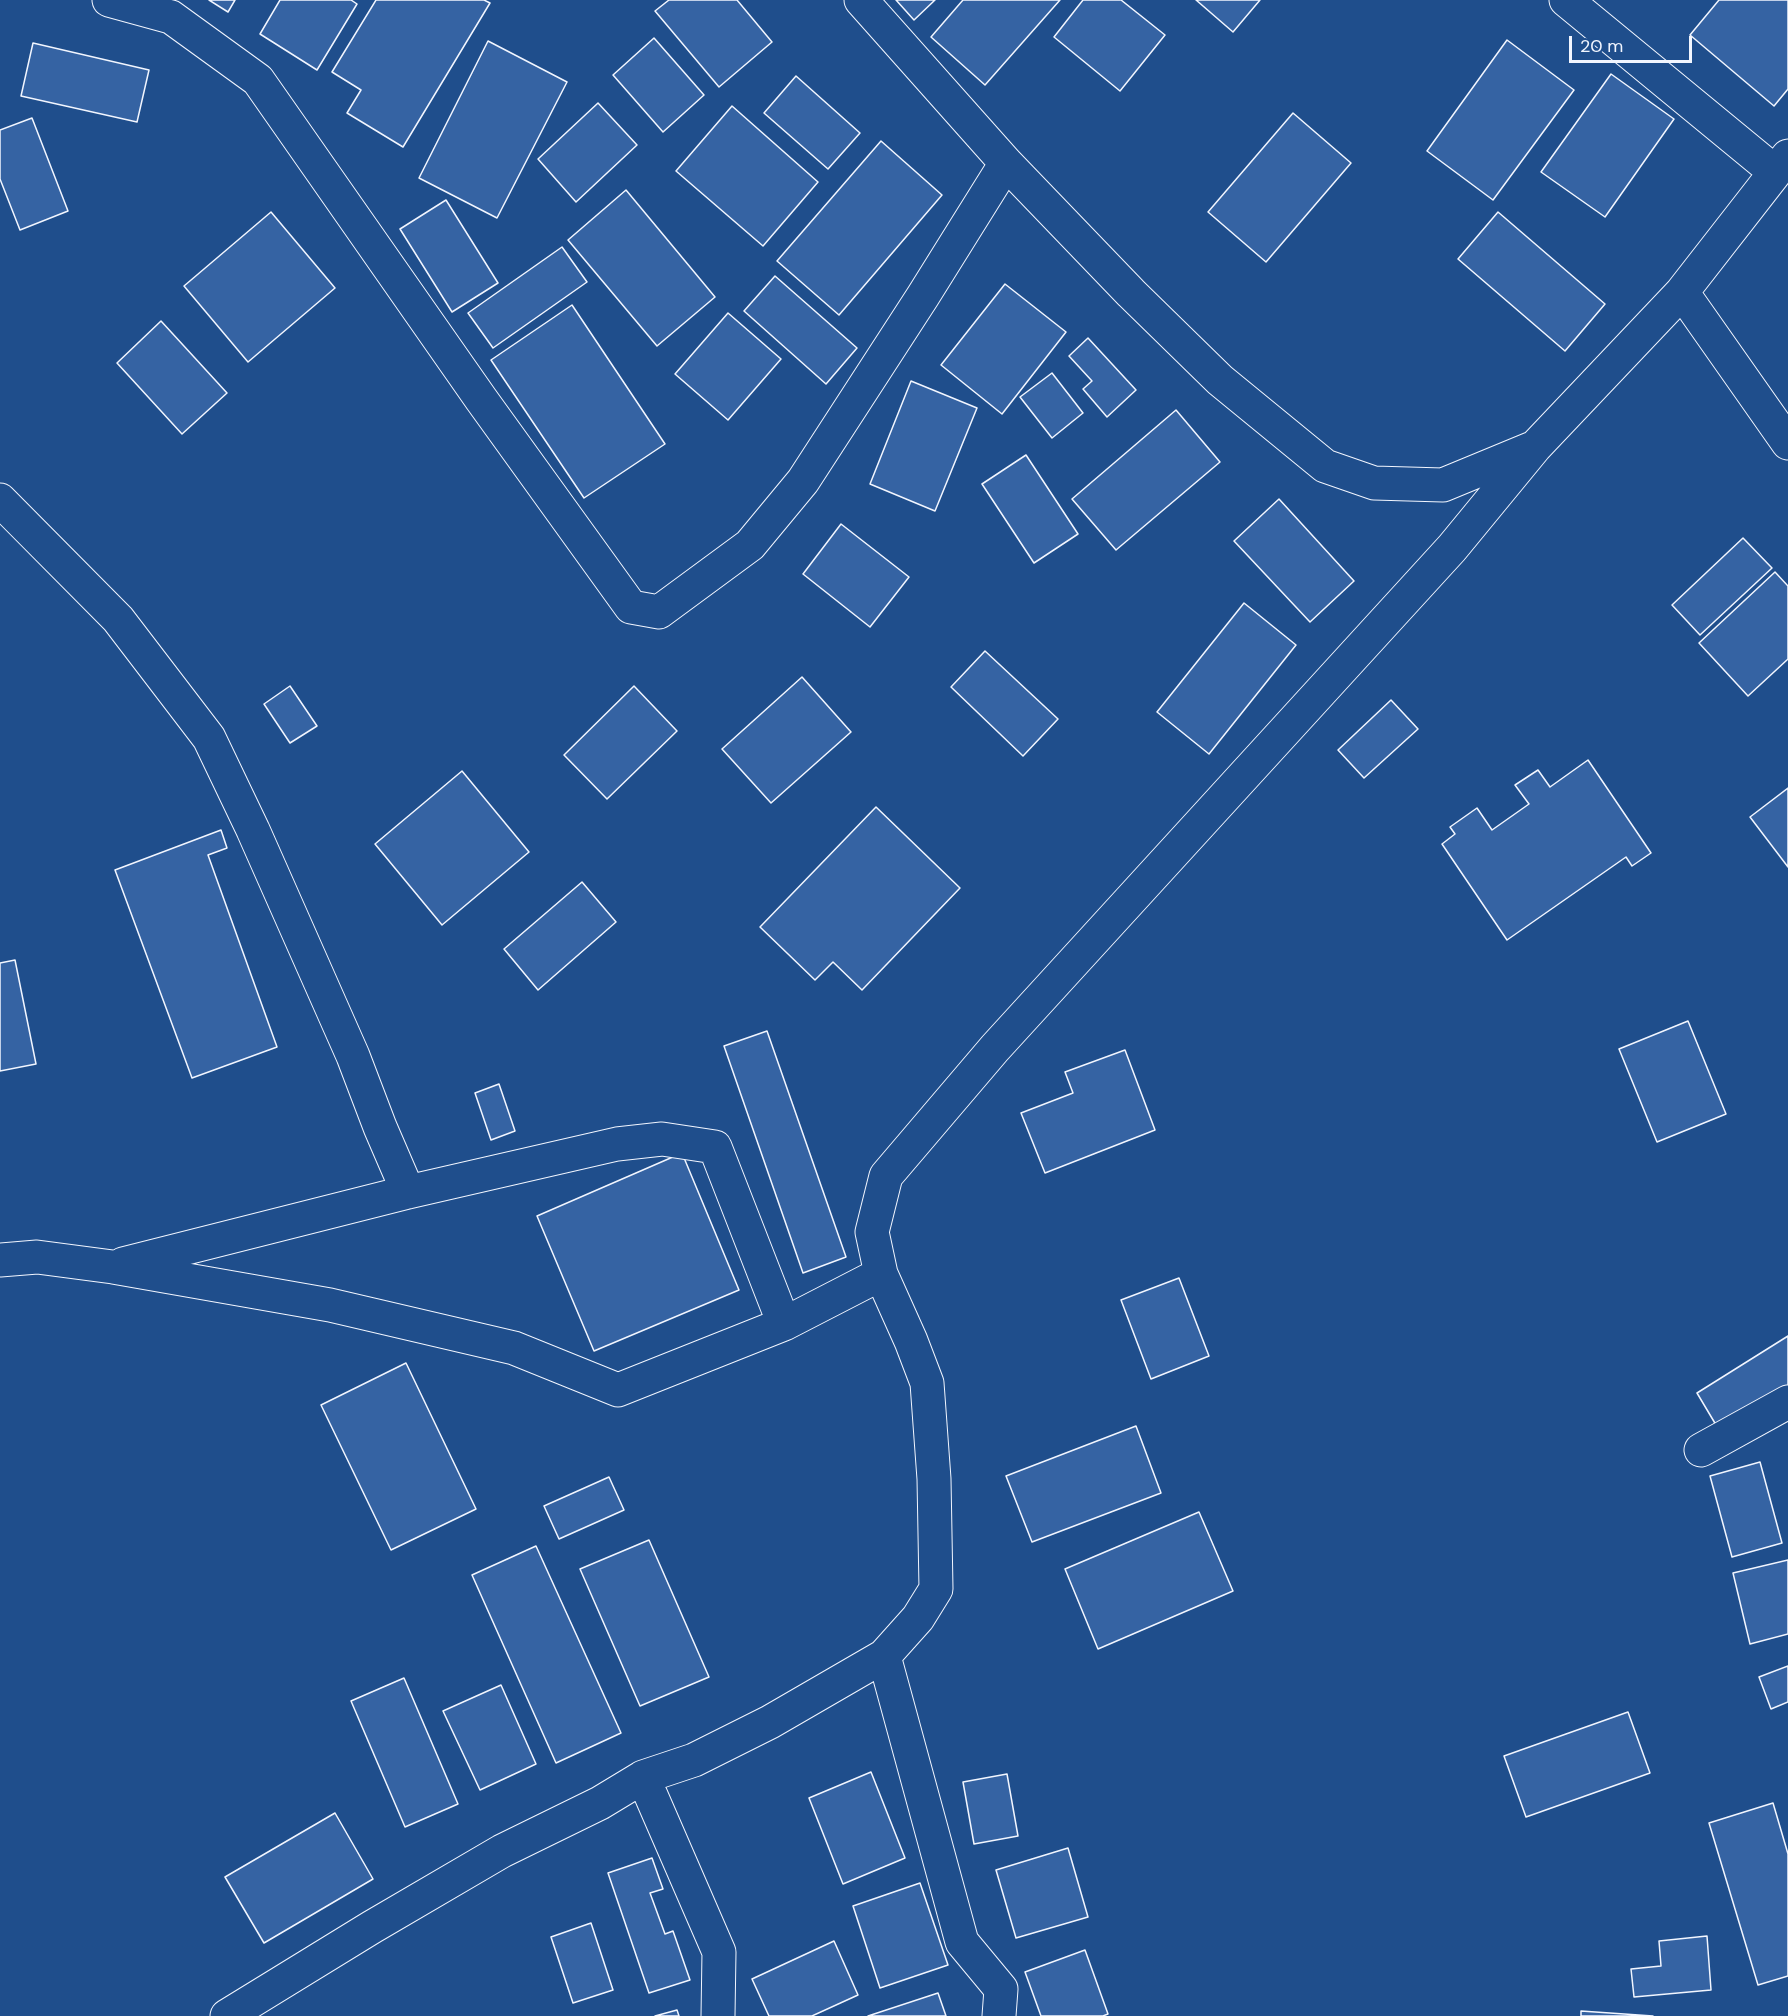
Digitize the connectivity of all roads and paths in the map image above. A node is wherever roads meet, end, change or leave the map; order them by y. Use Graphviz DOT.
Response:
graph roads {
  1 [pos="109,0"];
  2 [pos="861,0"];
  3 [pos="1566,0"];
  4 [pos="1006,163"];
  5 [pos="1782,164"];
  6 [pos="1682,292"];
  7 [pos="1788,443"];
  8 [pos="1535,447"];
  9 [pos="0,500"];
  10 [pos="408,1192"];
  11 [pos="0,1260"];
  12 [pos="113,1267"];
  13 [pos="881,1274"];
  14 [pos="784,1324"];
  15 [pos="1788,1402"];
  16 [pos="1701,1450"];
  17 [pos="884,1656"];
  18 [pos="643,1778"];
  19 [pos="227,2016"];
  20 [pos="718,2016"];
  21 [pos="999,2016"];
  1 -- 4 [label="street"];
  2 -- 4 [label="street"];
  3 -- 5 [label="street"];
  4 -- 8 [label="street"];
  5 -- 6 [label="street"];
  6 -- 7 [label="street"];
  6 -- 8 [label="street"];
  8 -- 13 [label="street"];
  9 -- 10 [label="street"];
  10 -- 12 [label="street"];
  10 -- 14 [label="street"];
  11 -- 12 [label="street"];
  12 -- 14 [label="street"];
  13 -- 14 [label="street"];
  13 -- 17 [label="street"];
  15 -- 16 [label="street"];
  17 -- 18 [label="street"];
  17 -- 21 [label="street"];
  18 -- 19 [label="street"];
  18 -- 20 [label="street"];
}
